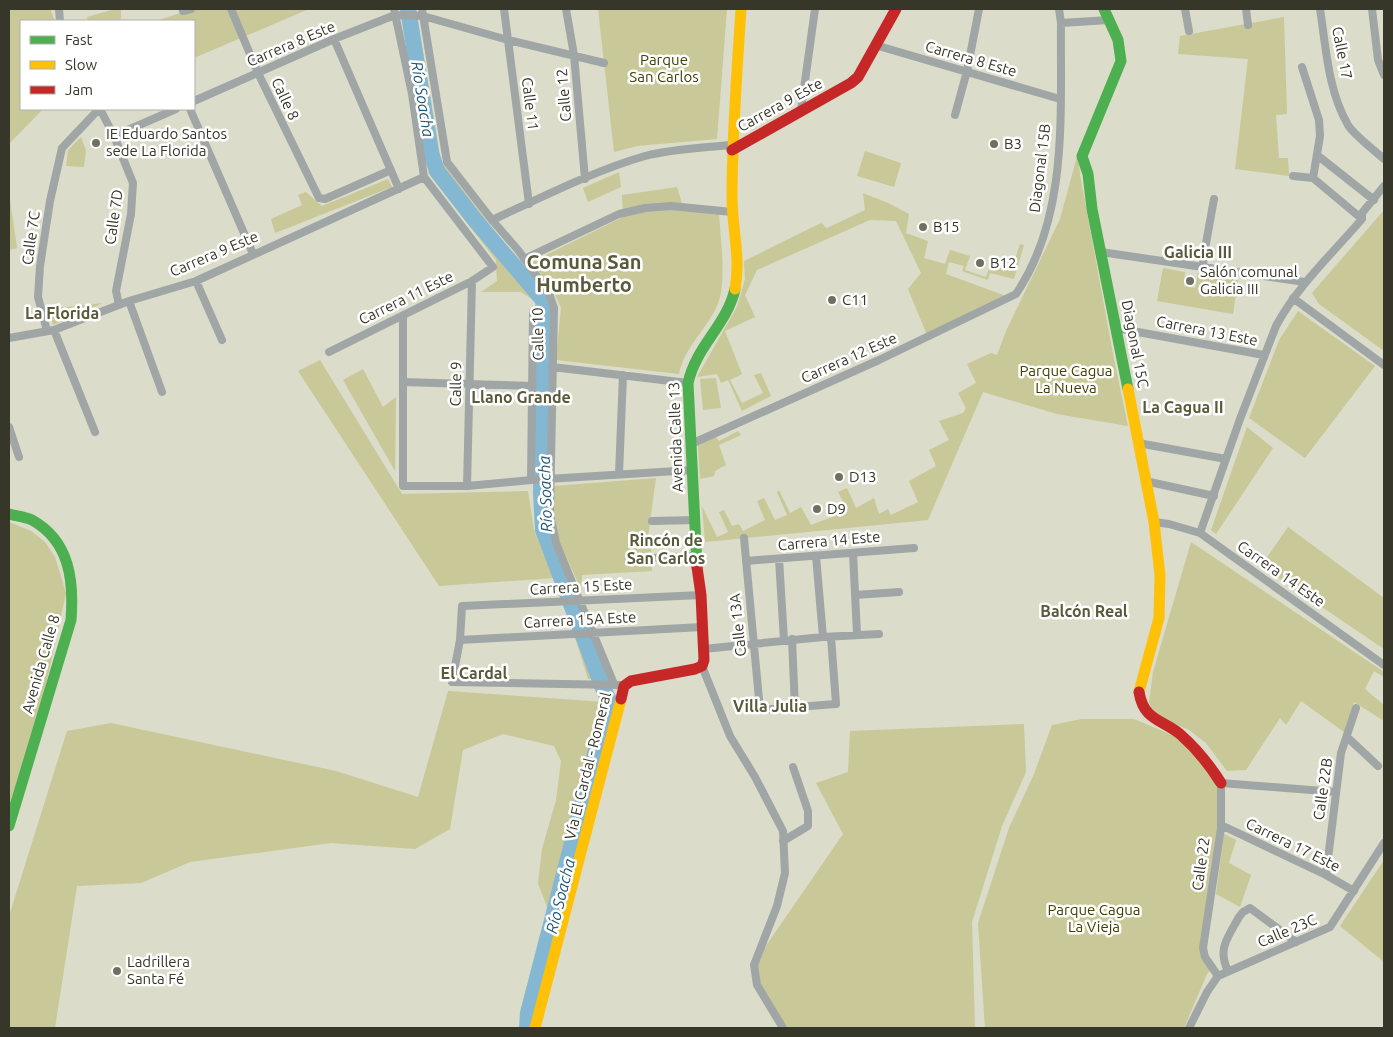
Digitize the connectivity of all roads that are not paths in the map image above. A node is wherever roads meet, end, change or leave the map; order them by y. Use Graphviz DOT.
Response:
graph roads {
  1 [pos="231,9"];
  2 [pos="504,9"];
  3 [pos="566,9"];
  4 [pos="741,9"];
  5 [pos="815,9"];
  6 [pos="896,9"];
  7 [pos="979,9"];
  8 [pos="1059,9"];
  9 [pos="1104,9"];
  10 [pos="1185,9"];
  11 [pos="1246,9"];
  12 [pos="1320,9"];
  13 [pos="1372,9"];
  14 [pos="394,12"];
  15 [pos="422,12"];
  16 [pos="1110,20"];
  17 [pos="1061,23"];
  18 [pos="1248,25"];
  19 [pos="1189,31"];
  20 [pos="334,40"];
  21 [pos="508,40"];
  22 [pos="875,45"];
  23 [pos="574,55"];
  24 [pos="604,63"];
  25 [pos="1302,67"];
  26 [pos="967,71"];
  27 [pos="258,72"];
  28 [pos="1384,75"];
  29 [pos="1060,100"];
  30 [pos="195,101"];
  31 [pos="98,110"];
  32 [pos="100,110"];
  33 [pos="174,110"];
  34 [pos="190,110"];
  35 [pos="802,110"];
  36 [pos="955,115"];
  37 [pos="114,136"];
  38 [pos="732,150"];
  39 [pos="1317,156"];
  40 [pos="1384,159"];
  41 [pos="391,170"];
  42 [pos="1293,176"];
  43 [pos="424,177"];
  44 [pos="1313,178"];
  45 [pos="585,179"];
  46 [pos="1384,186"];
  47 [pos="399,189"];
  48 [pos="1214,199"];
  49 [pos="1374,200"];
  50 [pos="529,204"];
  51 [pos="732,212"];
  52 [pos="1362,219"];
  53 [pos="492,220"];
  54 [pos="1101,252"];
  55 [pos="254,254"];
  56 [pos="524,258"];
  57 [pos="1204,267"];
  58 [pos="196,281"];
  59 [pos="472,281"];
  60 [pos="1305,282"];
  61 [pos="1016,294"];
  62 [pos="1293,298"];
  63 [pos="129,301"];
  64 [pos="118,305"];
  65 [pos="534,312"];
  66 [pos="403,316"];
  67 [pos="1116,328"];
  68 [pos="50,330"];
  69 [pos="9,338"];
  70 [pos="222,340"];
  71 [pos="328,352"];
  72 [pos="1264,356"];
  73 [pos="1384,365"];
  74 [pos="552,367"];
  75 [pos="623,375"];
  76 [pos="403,382"];
  77 [pos="688,383"];
  78 [pos="470,384"];
  79 [pos="533,386"];
  80 [pos="162,392"];
  81 [pos="9,427"];
  82 [pos="95,432"];
  83 [pos="1138,443"];
  84 [pos="691,444"];
  85 [pos="19,457"];
  86 [pos="1226,459"];
  87 [pos="693,470"];
  88 [pos="619,474"];
  89 [pos="548,478"];
  90 [pos="533,480"];
  91 [pos="1145,481"];
  92 [pos="467,486"];
  93 [pos="1214,496"];
  94 [pos="9,514"];
  95 [pos="696,520"];
  96 [pos="652,521"];
  97 [pos="1154,522"];
  98 [pos="1200,533"];
  99 [pos="744,538"];
  100 [pos="914,548"];
  101 [pos="853,553"];
  102 [pos="696,556"];
  103 [pos="816,556"];
  104 [pos="654,558"];
  105 [pos="779,559"];
  106 [pos="746,562"];
  107 [pos="899,592"];
  108 [pos="701,594"];
  109 [pos="855,595"];
  110 [pos="577,600"];
  111 [pos="702,627"];
  112 [pos="590,632"];
  113 [pos="858,634"];
  114 [pos="879,634"];
  115 [pos="827,637"];
  116 [pos="460,640"];
  117 [pos="788,640"];
  118 [pos="754,643"];
  119 [pos="703,649"];
  120 [pos="1384,665"];
  121 [pos="702,666"];
  122 [pos="615,685"];
  123 [pos="795,708"];
  124 [pos="1356,708"];
  125 [pos="1347,737"];
  126 [pos="1378,766"];
  127 [pos="793,767"];
  128 [pos="1222,783"];
  129 [pos="1336,792"];
  130 [pos="1221,825"];
  131 [pos="9,826"];
  132 [pos="783,841"];
  133 [pos="1384,844"];
  134 [pos="1326,875"];
  135 [pos="1354,891"];
  136 [pos="1296,942"];
  137 [pos="1228,971"];
  138 [pos="1218,976"];
  139 [pos="535,1028"];
  140 [pos="783,1028"];
  141 [pos="1189,1028"];
  1 -- 27 [label="street, Calle 8"];
  2 -- 21 [label="street, Calle 11"];
  3 -- 23 [label="street, Calle 12"];
  4 -- 38 [label="main road, Avenida Calle 13"];
  5 -- 35 [label="street"];
  6 -- 22 [label="main road"];
  7 -- 26 [label="street"];
  8 -- 17 [label="street, Diagonal 15B"];
  9 -- 16 [label="main road, Diagonal 15C"];
  10 -- 19 [label="street"];
  11 -- 18 [label="street"];
  12 -- 40 [label="street, Calle 17"];
  13 -- 28 [label="street"];
  14 -- 15 [label="street, Carrera 8 Este"];
  14 -- 20 [label="street, Carrera 8 Este"];
  14 -- 43 [label="street"];
  15 -- 21 [label="street, Carrera 8 Este"];
  15 -- 53 [label="street, Calle 10"];
  16 -- 17 [label="street"];
  16 -- 54 [label="main road, Diagonal 15C"];
  17 -- 29 [label="street, Diagonal 15B"];
  20 -- 27 [label="street, Carrera 8 Este"];
  20 -- 41 [label="street"];
  21 -- 23 [label="street, Carrera 8 Este"];
  21 -- 50 [label="street, Calle 11"];
  22 -- 26 [label="street, Carrera 8 Este"];
  22 -- 35 [label="main road, Carrera 9 Este"];
  23 -- 24 [label="street, Carrera 8 Este"];
  23 -- 45 [label="street, Calle 12"];
  25 -- 39 [label="street"];
  26 -- 29 [label="street, Carrera 8 Este"];
  26 -- 36 [label="street"];
  27 -- 30 [label="street, Carrera 8 Este"];
  27 -- 41 [label="street, Calle 8"];
  29 -- 61 [label="street, Diagonal 15B"];
  31 -- 68 [label="street, Calle 7C"];
  32 -- 37 [label="street, Calle 7D"];
  33 -- 37 [label="street"];
  34 -- 55 [label="street"];
  35 -- 38 [label="main road, Carrera 9 Este"];
  37 -- 64 [label="street, Calle 7D"];
  38 -- 45 [label="street, Carrera 9 Este"];
  38 -- 51 [label="main road, Avenida Calle 13"];
  39 -- 44 [label="street"];
  39 -- 49 [label="street"];
  41 -- 47 [label="street"];
  42 -- 44 [label="street"];
  43 -- 47 [label="street, Carrera 9 Este"];
  43 -- 59 [label="street, Carrera 11 Este"];
  44 -- 52 [label="street"];
  45 -- 50 [label="street, Carrera 9 Este"];
  46 -- 49 [label="street"];
  47 -- 55 [label="street, Carrera 9 Este"];
  48 -- 57 [label="street"];
  49 -- 52 [label="street"];
  50 -- 53 [label="street, Carrera 9 Este"];
  51 -- 56 [label="street"];
  51 -- 77 [label="main road, Avenida Calle 13"];
  52 -- 60 [label="street"];
  53 -- 56 [label="street, Calle 10"];
  54 -- 57 [label="street"];
  54 -- 67 [label="main road, Diagonal 15C"];
  55 -- 58 [label="street, Carrera 9 Este"];
  56 -- 74 [label="street, Calle 10"];
  57 -- 60 [label="street"];
  58 -- 63 [label="street, Carrera 9 Este"];
  58 -- 70 [label="street"];
  59 -- 66 [label="street, Carrera 11 Este"];
  59 -- 78 [label="street, Calle 9"];
  60 -- 62 [label="street"];
  61 -- 84 [label="street, Carrera 12 Este"];
  62 -- 72 [label="street"];
  62 -- 73 [label="street"];
  63 -- 64 [label="street, Carrera 9 Este"];
  63 -- 80 [label="street"];
  64 -- 68 [label="street, Carrera 9 Este"];
  65 -- 79 [label="street, Calle 10"];
  66 -- 71 [label="street, Carrera 11 Este"];
  66 -- 76 [label="street"];
  67 -- 72 [label="street, Carrera 13 Este"];
  67 -- 83 [label="main road, Diagonal 15C"];
  68 -- 69 [label="street, Carrera 9 Este"];
  68 -- 82 [label="street, Calle 7C"];
  72 -- 86 [label="street"];
  74 -- 75 [label="street"];
  74 -- 89 [label="street, Calle 10"];
  75 -- 77 [label="street"];
  75 -- 88 [label="street"];
  76 -- 78 [label="street"];
  76 -- 92 [label="street"];
  77 -- 84 [label="main road, Avenida Calle 13"];
  78 -- 79 [label="street"];
  78 -- 92 [label="street, Calle 9"];
  79 -- 90 [label="street, Calle 10"];
  81 -- 85 [label="street"];
  83 -- 86 [label="street"];
  83 -- 91 [label="main road, Diagonal 15C"];
  84 -- 87 [label="main road, Avenida Calle 13"];
  86 -- 93 [label="street"];
  87 -- 88 [label="street"];
  87 -- 95 [label="main road, Avenida Calle 13"];
  88 -- 89 [label="street"];
  89 -- 90 [label="street"];
  89 -- 110 [label="street, Calle 10"];
  90 -- 92 [label="street"];
  91 -- 93 [label="street"];
  91 -- 97 [label="main road, Diagonal 15C"];
  93 -- 98 [label="street"];
  94 -- 131 [label="main road, Avenida Calle 8"];
  95 -- 96 [label="street"];
  95 -- 102 [label="main road, Avenida Calle 13"];
  97 -- 98 [label="street, Carrera 14 Este"];
  97 -- 128 [label="main road, Diagonal 15C"];
  98 -- 120 [label="street, Carrera 14 Este"];
  99 -- 106 [label="street, Calle 13A"];
  100 -- 101 [label="street, Carrera 14 Este"];
  101 -- 103 [label="street, Carrera 14 Este"];
  101 -- 109 [label="street"];
  102 -- 104 [label="street"];
  102 -- 108 [label="main road, Avenida Calle 13"];
  103 -- 105 [label="street, Carrera 14 Este"];
  103 -- 115 [label="street"];
  105 -- 106 [label="street, Carrera 14 Este"];
  105 -- 117 [label="street"];
  106 -- 118 [label="street, Calle 13A"];
  107 -- 109 [label="street"];
  108 -- 110 [label="street, Carrera 15 Este"];
  108 -- 111 [label="main road, Avenida Calle 13"];
  109 -- 113 [label="street"];
  110 -- 112 [label="street, Calle 10"];
  110 -- 116 [label="street, Carrera 15 Este"];
  111 -- 112 [label="street, Carrera 15A Este"];
  111 -- 119 [label="main road, Avenida Calle 13"];
  112 -- 116 [label="street, Carrera 15A Este"];
  112 -- 122 [label="street, Calle 10"];
  113 -- 114 [label="street"];
  113 -- 115 [label="street"];
  115 -- 117 [label="street"];
  115 -- 123 [label="street"];
  116 -- 122 [label="street"];
  117 -- 118 [label="street"];
  117 -- 123 [label="street"];
  118 -- 119 [label="street"];
  118 -- 123 [label="street, Calle 13A"];
  119 -- 121 [label="main road, Avenida Calle 13"];
  121 -- 122 [label="main road"];
  121 -- 132 [label="street"];
  122 -- 139 [label="main road, Vía El Cardal - Romeral"];
  124 -- 125 [label="street, Calle 22B"];
  125 -- 126 [label="street"];
  125 -- 129 [label="street, Calle 22B"];
  127 -- 132 [label="street"];
  128 -- 129 [label="street"];
  128 -- 130 [label="street, Calle 22"];
  129 -- 134 [label="street, Calle 22B"];
  130 -- 134 [label="street, Carrera 17 Este"];
  130 -- 138 [label="street, Calle 22"];
  132 -- 140 [label="street"];
  133 -- 135 [label="street, Calle 23C"];
  134 -- 135 [label="street, Carrera 17 Este"];
  135 -- 136 [label="street, Calle 23C"];
  136 -- 137 [label="street, Calle 23C"];
  136 -- 137 [label="street"];
  137 -- 138 [label="street, Calle 23C"];
  138 -- 141 [label="street"];
}
